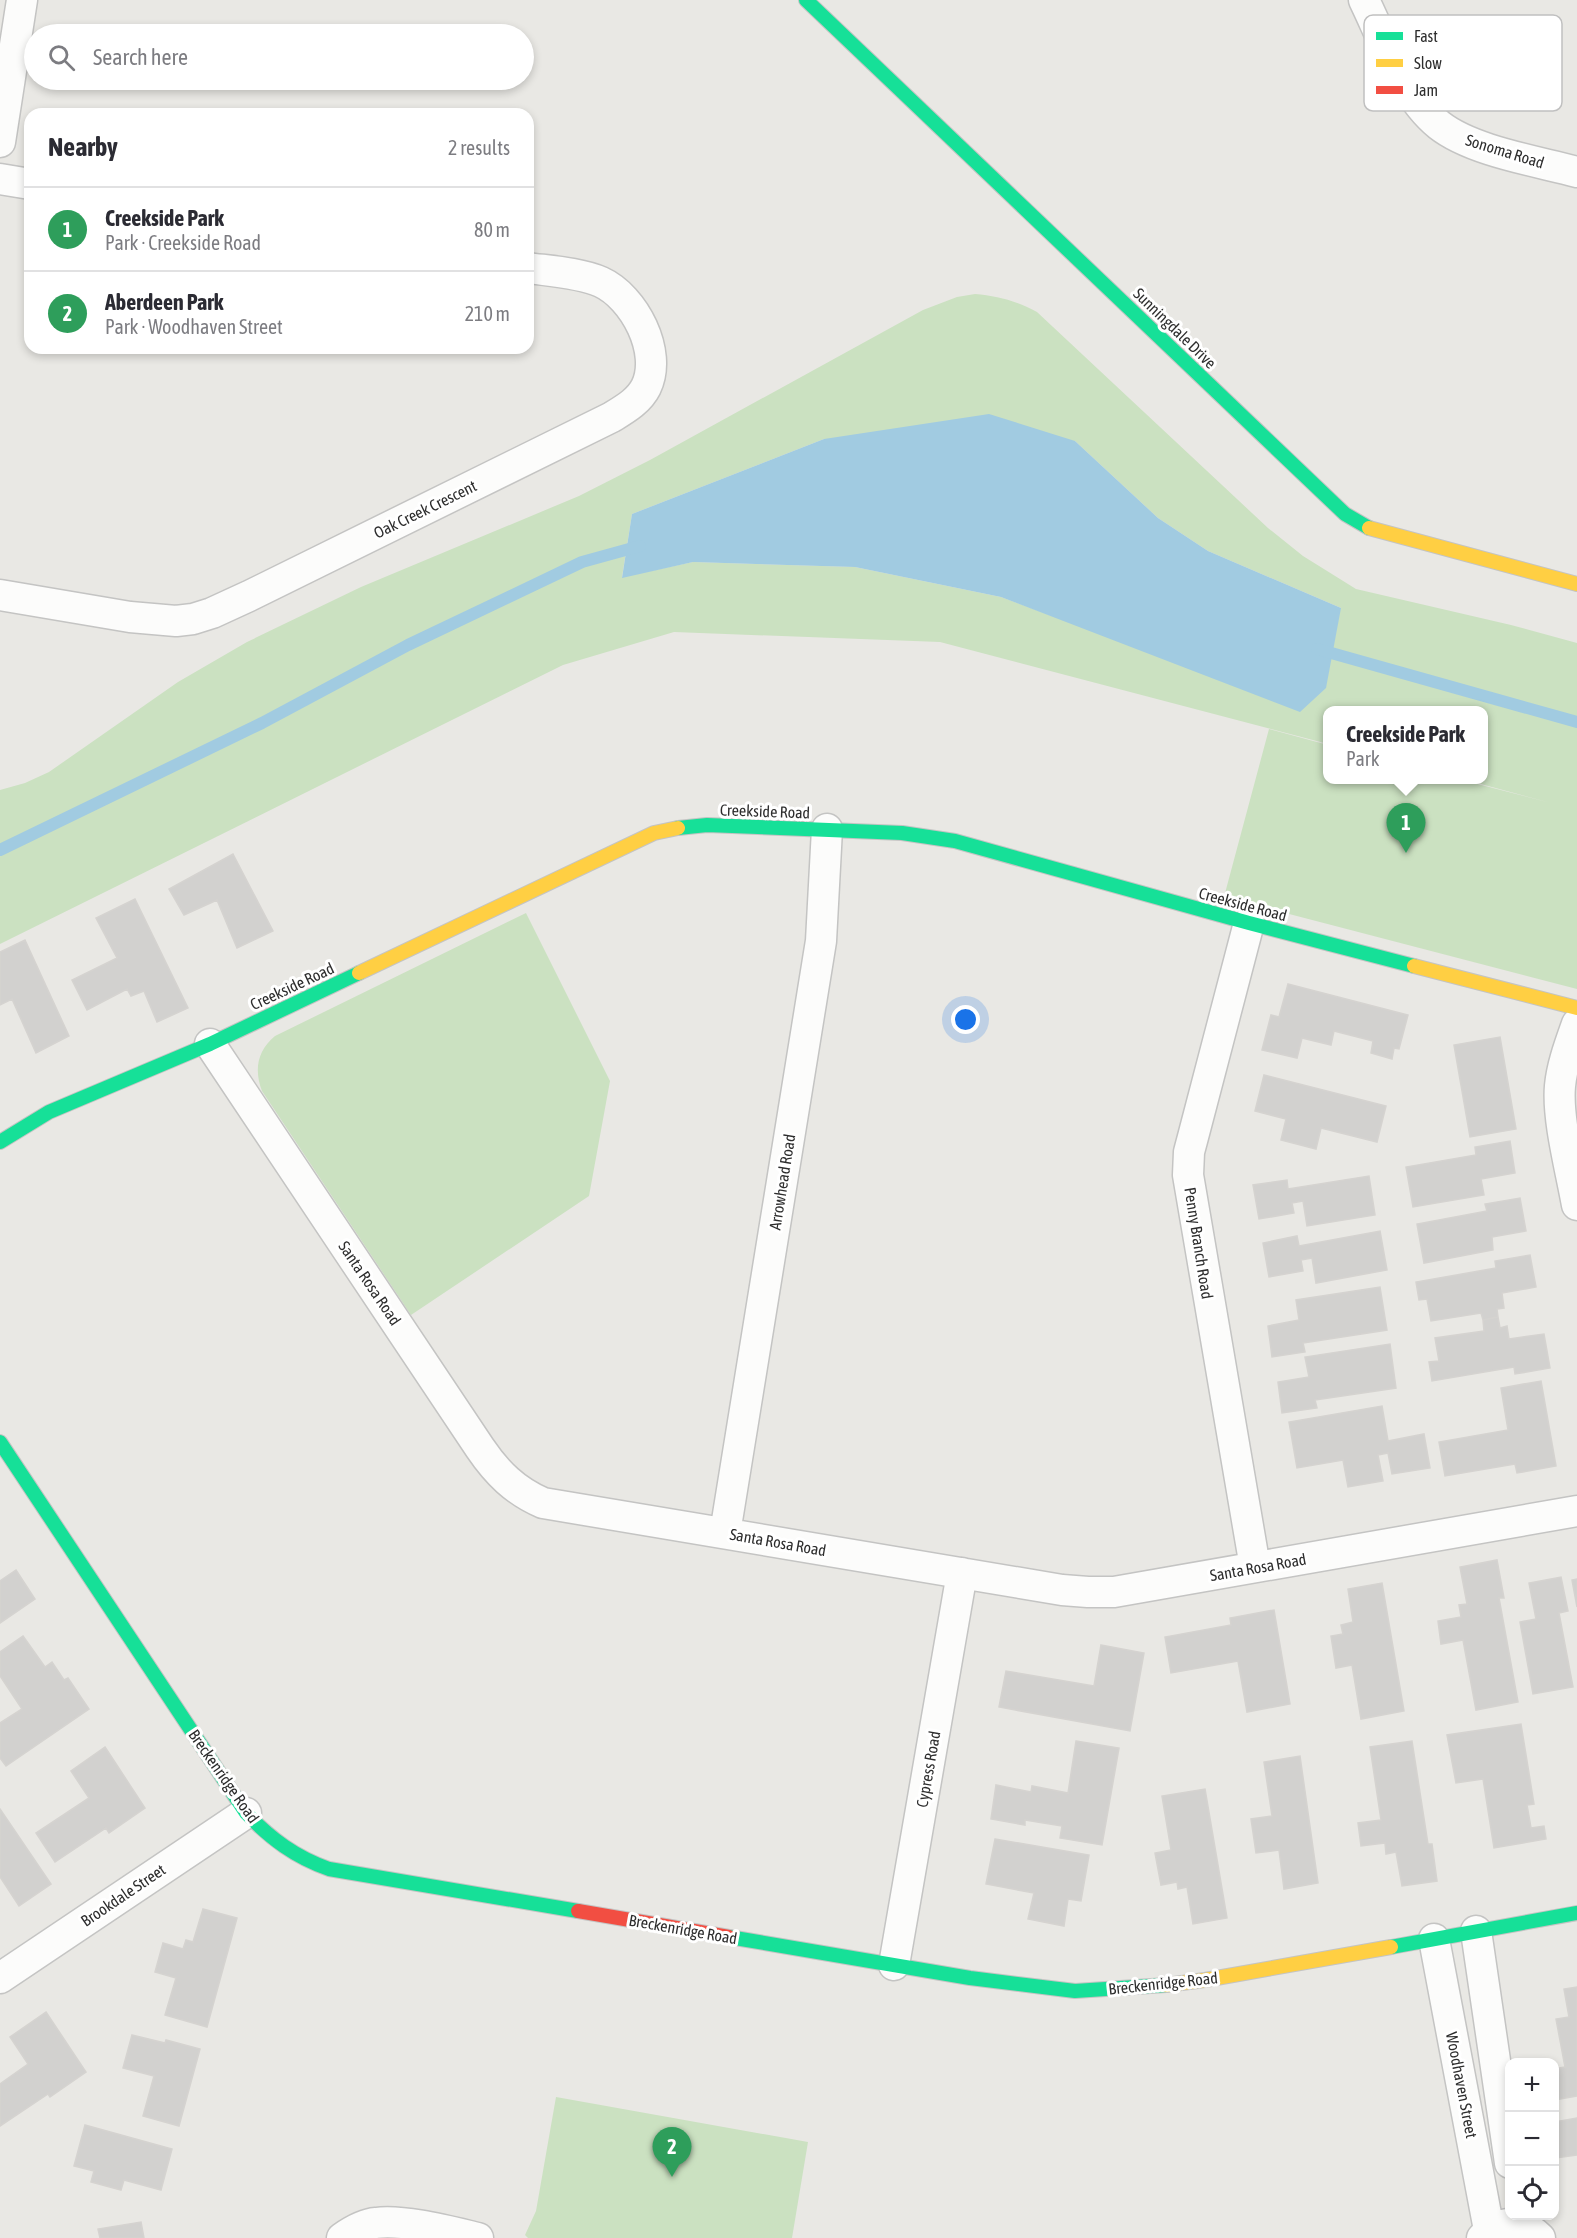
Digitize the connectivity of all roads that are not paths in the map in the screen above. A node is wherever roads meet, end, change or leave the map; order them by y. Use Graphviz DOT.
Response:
graph roads {
  1 [pos="22,0"];
  2 [pos="806,0"];
  3 [pos="1364,0"];
  4 [pos="1372,15"];
  5 [pos="1425,111"];
  6 [pos="0,142"];
  7 [pos="1577,172"];
  8 [pos="0,180"];
  9 [pos="24,183"];
  10 [pos="534,269"];
  11 [pos="1577,584"];
  12 [pos="0,595"];
  13 [pos="827,830"];
  14 [pos="1249,923"];
  15 [pos="1577,1008"];
  16 [pos="1577,1024"];
  17 [pos="210,1044"];
  18 [pos="0,1142"];
  19 [pos="1577,1205"];
  20 [pos="0,1442"];
  21 [pos="1577,1511"];
  22 [pos="725,1533"];
  23 [pos="1255,1567"];
  24 [pos="962,1573"];
  25 [pos="246,1813"];
  26 [pos="1577,1913"];
  27 [pos="1476,1931"];
  28 [pos="1434,1939"];
  29 [pos="894,1965"];
  30 [pos="0,1978"];
  31 [pos="1505,2135"];
  32 [pos="1509,2229"];
  33 [pos="342,2238"];
  34 [pos="478,2238"];
  1 -- 6 [label="street"];
  2 -- 11 [label="street, Sunningdale Drive"];
  3 -- 4 [label="street, Sonoma Road"];
  5 -- 7 [label="street, Sonoma Road"];
  8 -- 9 [label="street"];
  10 -- 12 [label="street, Oak Creek Crescent"];
  13 -- 14 [label="street, Creekside Road"];
  13 -- 17 [label="street, Creekside Road"];
  13 -- 22 [label="street, Arrowhead Road"];
  14 -- 15 [label="street, Creekside Road"];
  14 -- 23 [label="street, Penny Branch Road"];
  16 -- 19 [label="street"];
  17 -- 18 [label="street, Creekside Road"];
  17 -- 22 [label="street, Santa Rosa Road"];
  20 -- 25 [label="street, Breckenridge Road"];
  21 -- 23 [label="street, Santa Rosa Road"];
  22 -- 24 [label="street, Santa Rosa Road"];
  23 -- 24 [label="street, Santa Rosa Road"];
  24 -- 29 [label="street, Cypress Road"];
  25 -- 29 [label="street, Breckenridge Road"];
  25 -- 30 [label="street, Brookdale Street"];
  26 -- 27 [label="street, Breckenridge Road"];
  27 -- 28 [label="street, Breckenridge Road"];
  27 -- 31 [label="street, Woodhaven Street"];
  28 -- 29 [label="street, Breckenridge Road"];
  28 -- 32 [label="street, Woodhaven Street"];
  33 -- 34 [label="street"];
}
